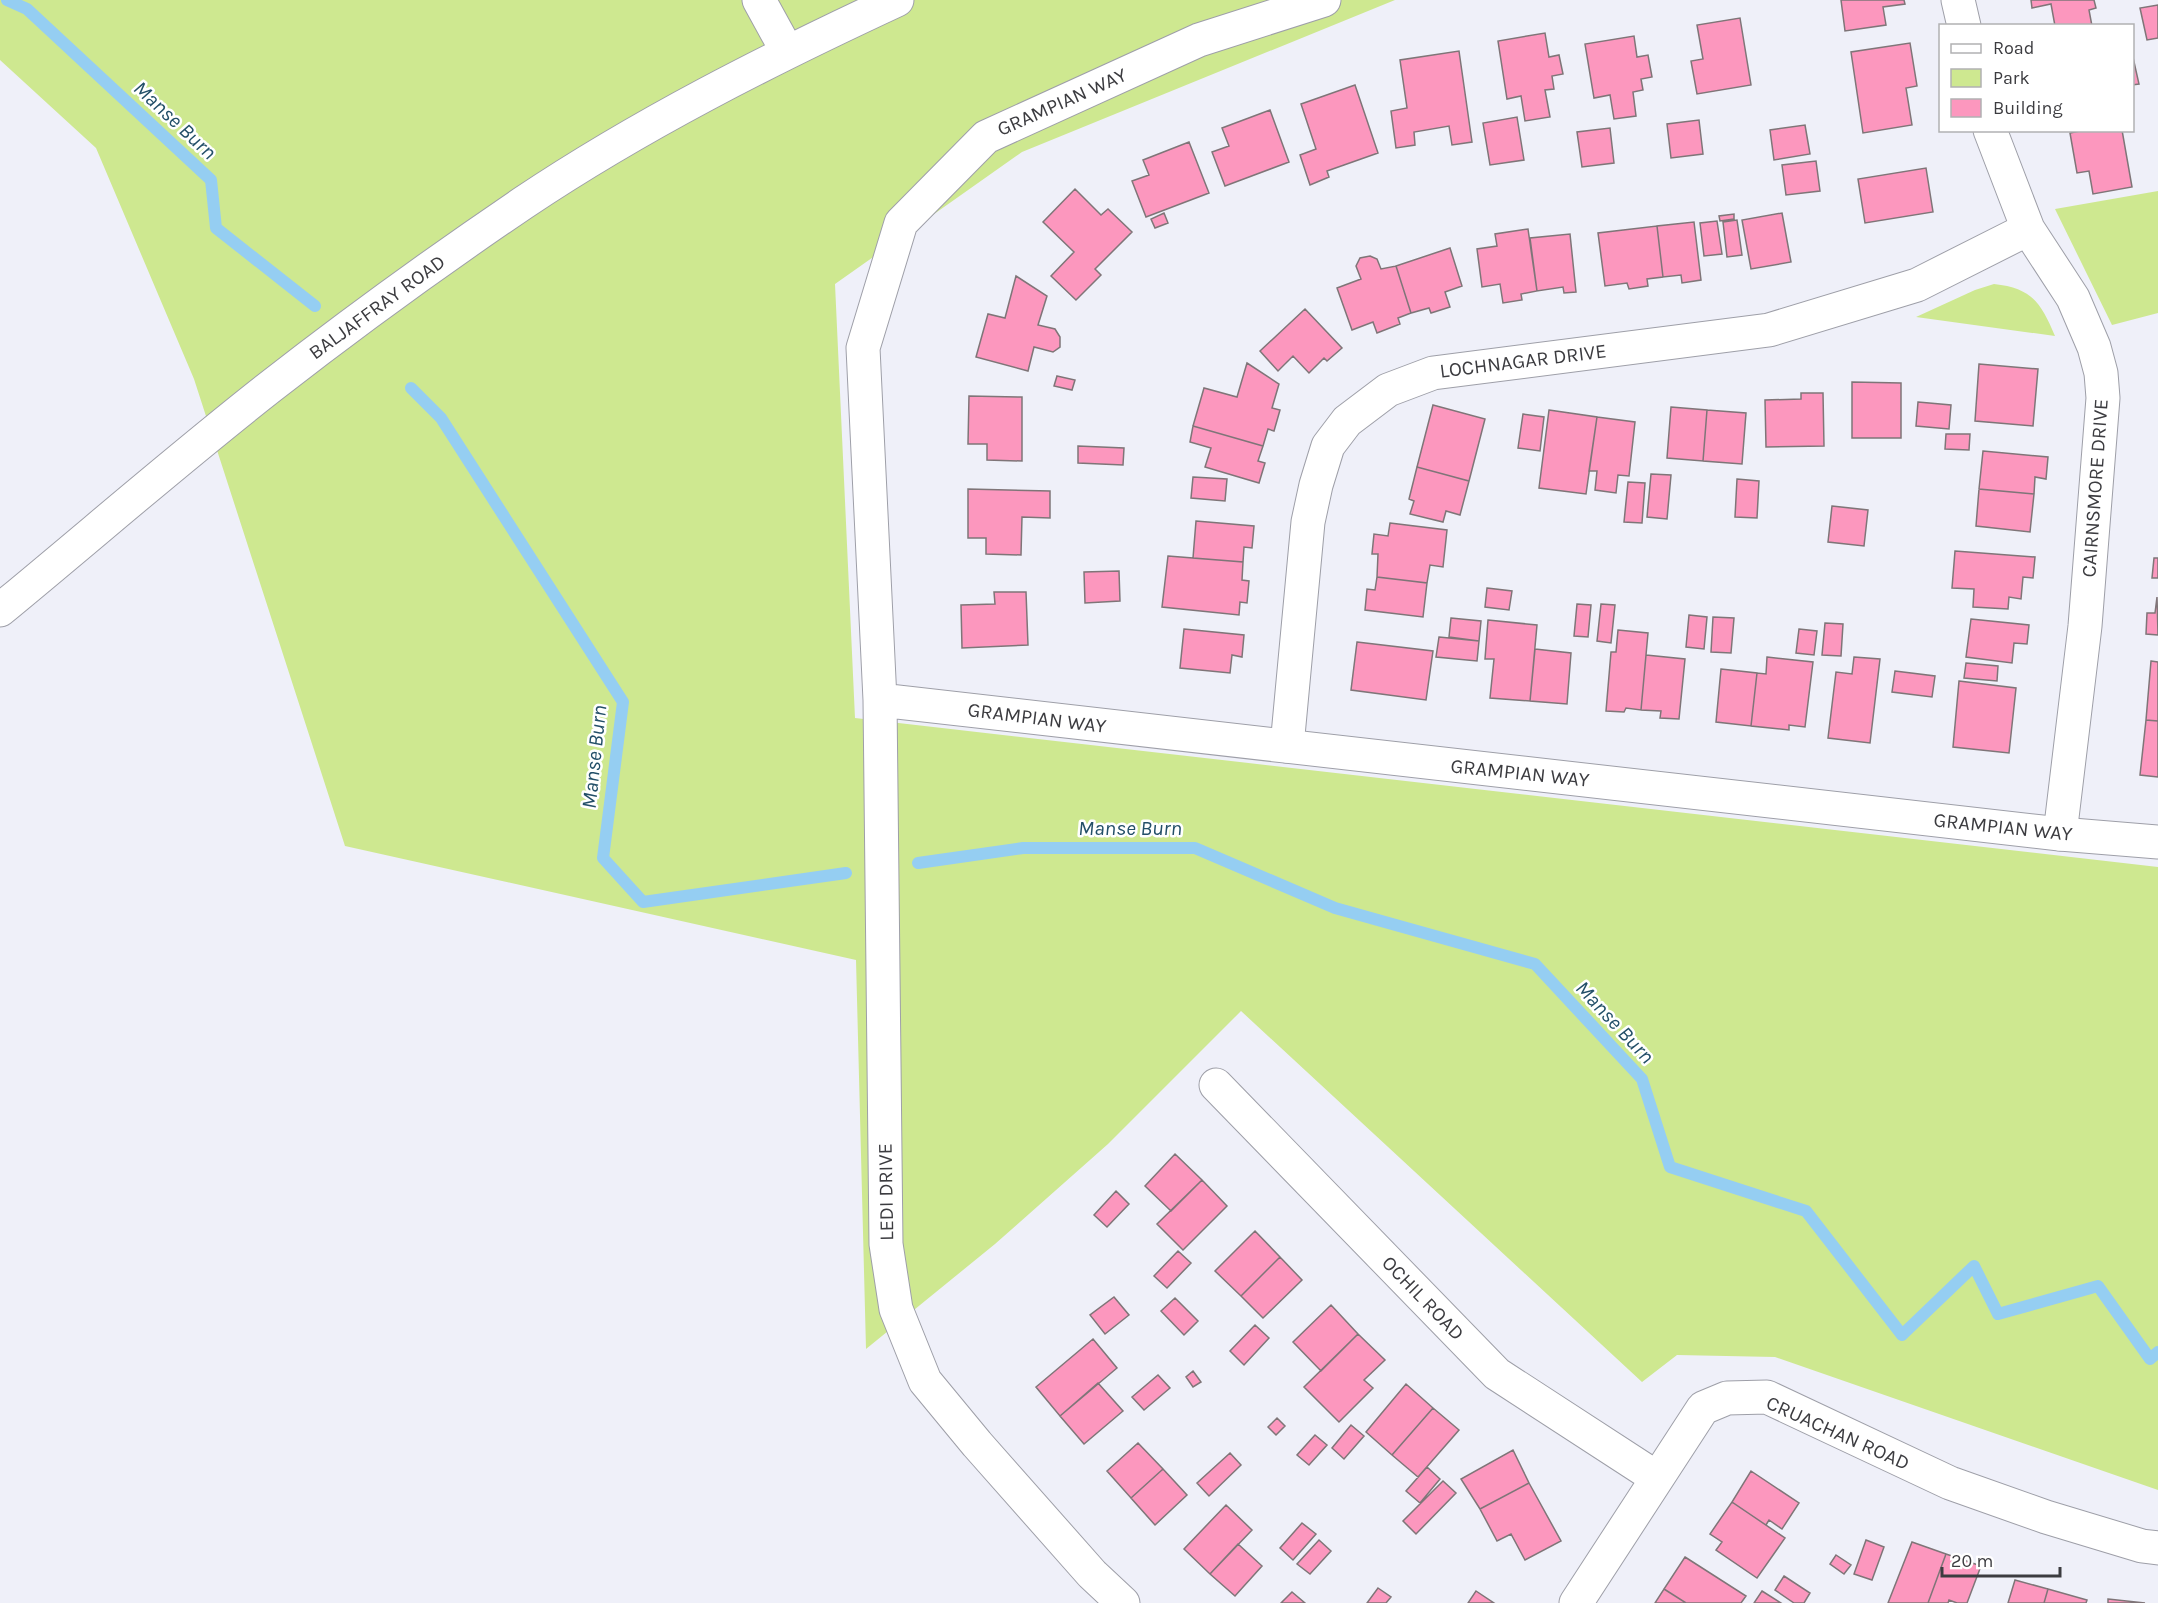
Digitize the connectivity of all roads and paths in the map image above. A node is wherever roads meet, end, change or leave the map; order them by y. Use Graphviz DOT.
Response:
graph roads {
  1 [pos="759,0"];
  2 [pos="897,0"];
  3 [pos="1324,0"];
  4 [pos="1958,0"];
  5 [pos="1964,24"];
  6 [pos="787,51"];
  7 [pos="1991,132"];
  8 [pos="2028,229"];
  9 [pos="0,610"];
  10 [pos="880,700"];
  11 [pos="1287,746"];
  12 [pos="2060,834"];
  13 [pos="2158,842"];
  14 [pos="1216,1084"];
  15 [pos="1657,1478"];
  16 [pos="2158,1548"];
  17 [pos="1123,1603"];
  18 [pos="1576,1603"];
  1 -- 6 [label="street"];
  2 -- 6 [label="street, BALJAFFRAY ROAD"];
  3 -- 10 [label="street, GRAMPIAN WAY"];
  4 -- 5 [label="street"];
  6 -- 9 [label="street, BALJAFFRAY ROAD"];
  7 -- 8 [label="street, CAIRNSMORE DRIVE"];
  8 -- 11 [label="street, LOCHNAGAR DRIVE"];
  8 -- 12 [label="street, CAIRNSMORE DRIVE"];
  10 -- 11 [label="street, GRAMPIAN WAY"];
  10 -- 17 [label="street, LEDI DRIVE"];
  11 -- 12 [label="street, GRAMPIAN WAY"];
  12 -- 13 [label="street, GRAMPIAN WAY"];
  14 -- 15 [label="street, OCHIL ROAD"];
  15 -- 16 [label="street, CRUACHAN ROAD"];
  15 -- 18 [label="street, CRUACHAN ROAD"];
}
